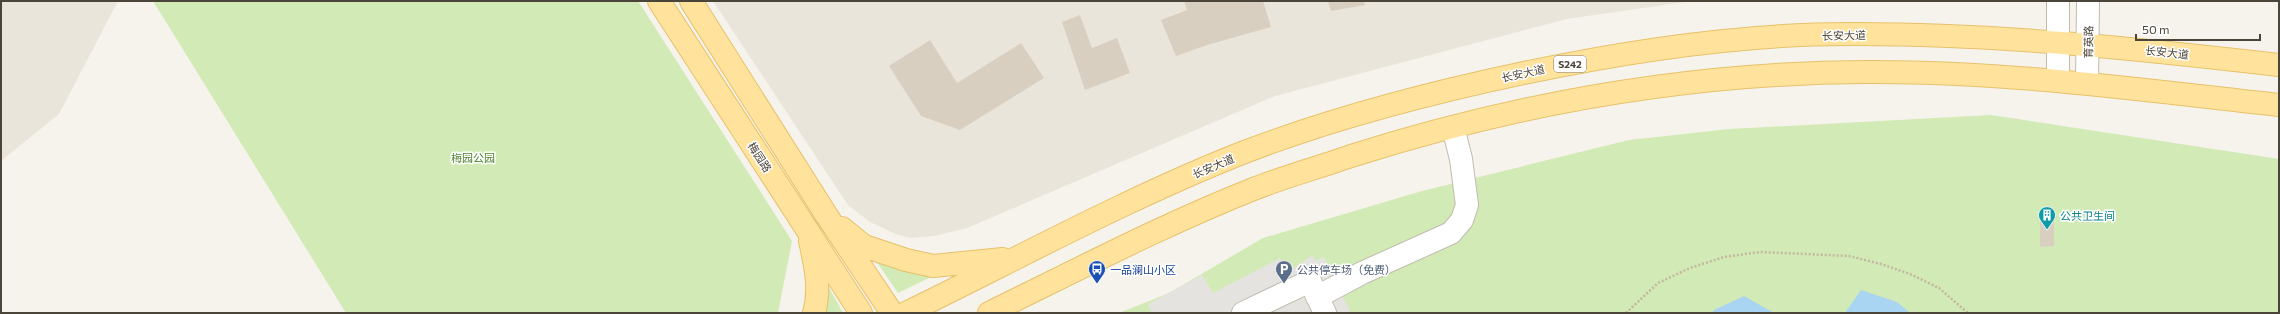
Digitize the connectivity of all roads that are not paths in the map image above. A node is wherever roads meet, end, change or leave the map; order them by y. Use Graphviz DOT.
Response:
graph roads {
  1 [pos="660,1"];
  2 [pos="691,1"];
  3 [pos="2058,1"];
  4 [pos="2088,1"];
  5 [pos="2058,42"];
  6 [pos="2088,45"];
  7 [pos="2279,65"];
  8 [pos="2058,81"];
  9 [pos="2088,83"];
  10 [pos="2279,105"];
  11 [pos="1453,127"];
  12 [pos="827,216"];
  13 [pos="808,230"];
  14 [pos="1014,258"];
  15 [pos="1321,305"];
  16 [pos="992,312"];
  17 [pos="814,313"];
  18 [pos="861,313"];
  19 [pos="892,313"];
  20 [pos="906,313"];
  21 [pos="1243,313"];
  1 -- 13 [label="main road, 梅园路"];
  2 -- 12 [label="main road"];
  3 -- 5 [label="street"];
  4 -- 6 [label="street, 育英路"];
  5 -- 6 [label="main road, 长安大道 / S242"];
  5 -- 8 [label="street"];
  5 -- 14 [label="main road, 长安大道 / S242"];
  6 -- 7 [label="main road, 长安大道 / S242"];
  6 -- 9 [label="street, 育英路"];
  8 -- 9 [label="main road"];
  8 -- 11 [label="main road"];
  9 -- 10 [label="main road"];
  11 -- 15 [label="street"];
  11 -- 16 [label="main road"];
  12 -- 14 [label="main road"];
  12 -- 19 [label="main road"];
  13 -- 17 [label="main road"];
  13 -- 18 [label="main road, 梅园路"];
  14 -- 20 [label="main road, 长安大道 / S242"];
  15 -- 21 [label="street"];
}
